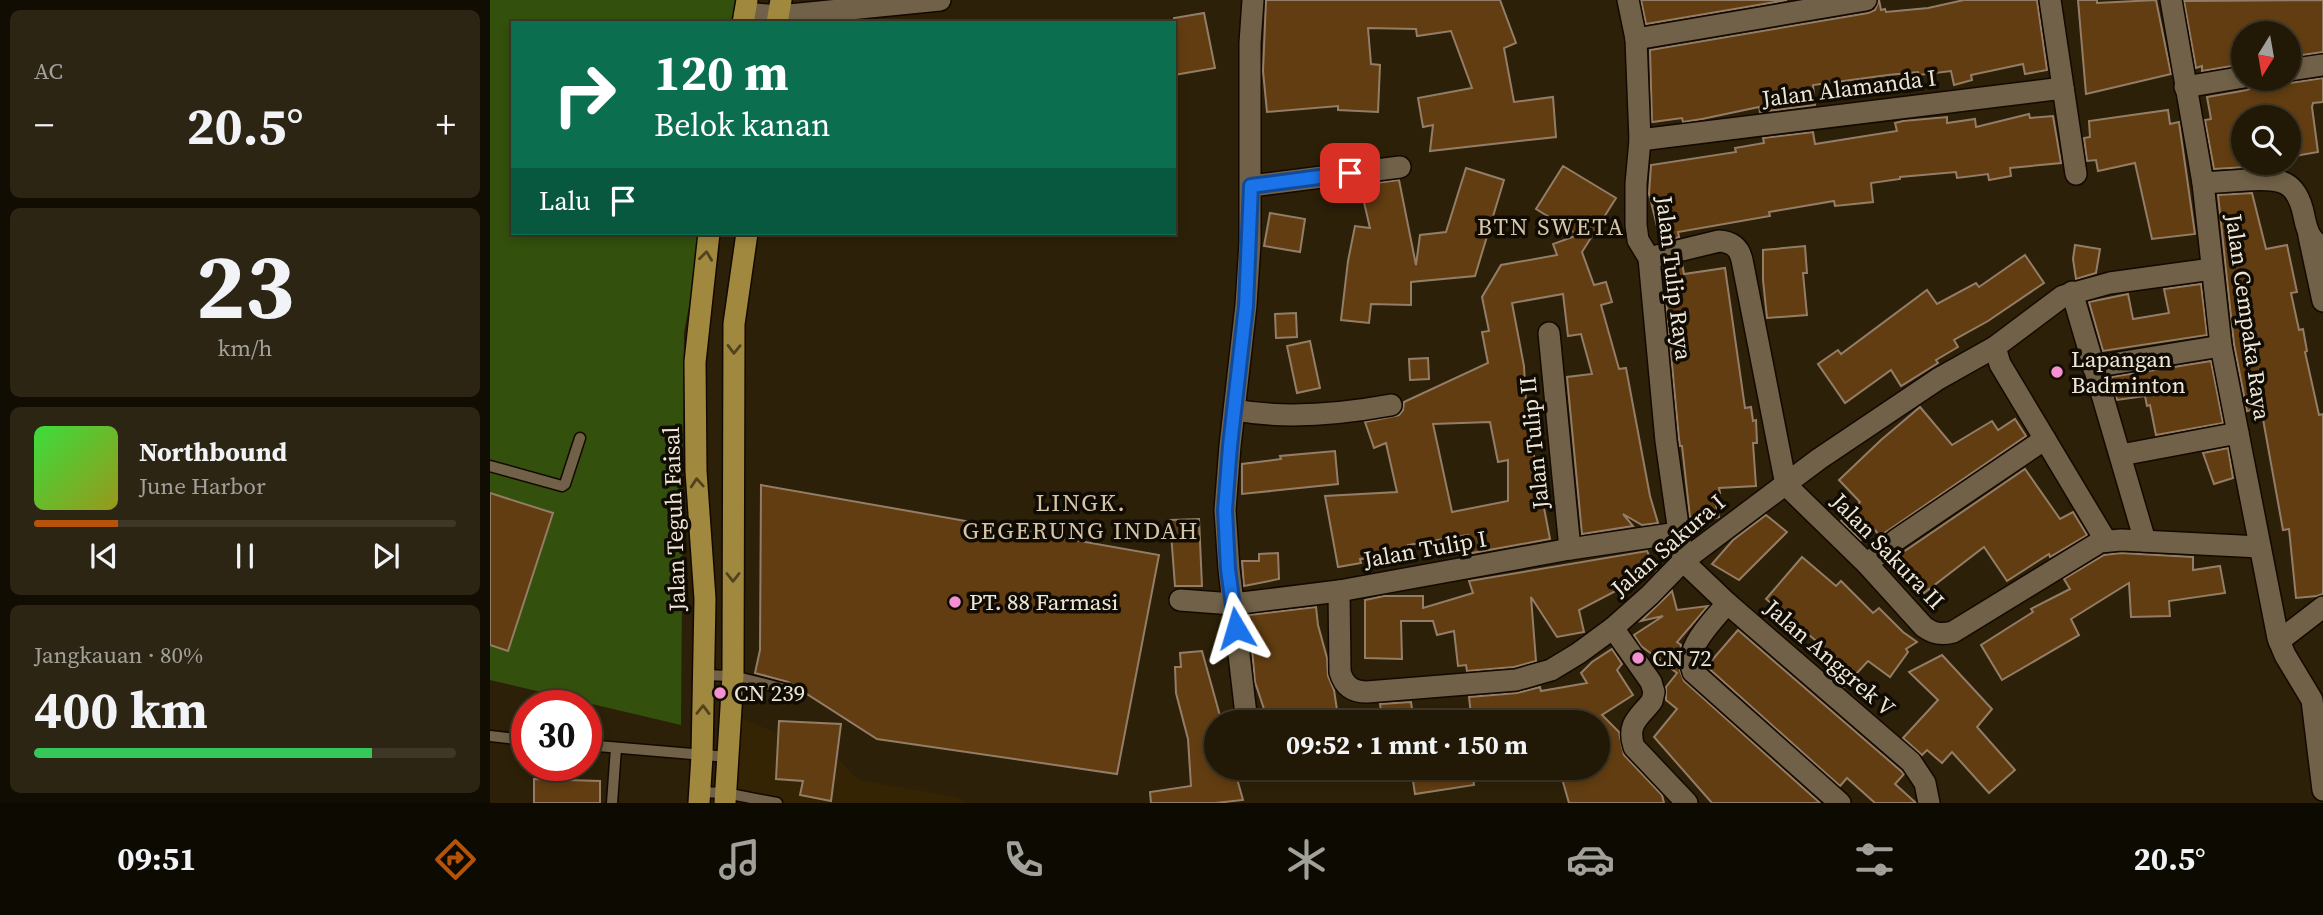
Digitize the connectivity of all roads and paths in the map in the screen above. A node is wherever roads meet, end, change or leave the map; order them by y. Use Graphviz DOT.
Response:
graph roads {
  1 [pos="940,0"];
  2 [pos="1253,0"];
  3 [pos="1628,0"];
  4 [pos="1866,0"];
  5 [pos="2050,0"];
  6 [pos="2171,0"];
  7 [pos="745,12"];
  8 [pos="779,13"];
  9 [pos="1636,39"];
  10 [pos="2323,65"];
  11 [pos="2301,68"];
  12 [pos="2231,79"];
  13 [pos="2185,87"];
  14 [pos="2063,88"];
  15 [pos="1640,140"];
  16 [pos="1399,167"];
  17 [pos="2076,174"];
  18 [pos="2203,183"];
  19 [pos="1251,186"];
  20 [pos="709,235"];
  21 [pos="747,235"];
  22 [pos="2316,242"];
  23 [pos="1649,258"];
  24 [pos="2212,269"];
  25 [pos="2073,292"];
  26 [pos="2323,300"];
  27 [pos="1549,333"];
  28 [pos="2221,346"];
  29 [pos="1995,347"];
  30 [pos="2093,367"];
  31 [pos="1391,405"];
  32 [pos="1235,410"];
  33 [pos="2238,433"];
  34 [pos="580,438"];
  35 [pos="2045,439"];
  36 [pos="2121,455"];
  37 [pos="490,466"];
  38 [pos="1786,485"];
  39 [pos="1678,533"];
  40 [pos="2145,541"];
  41 [pos="2099,542"];
  42 [pos="2260,547"];
  43 [pos="1570,549"];
  44 [pos="1683,561"];
  45 [pos="1867,564"];
  46 [pos="1339,591"];
  47 [pos="1180,600"];
  48 [pos="1727,603"];
  49 [pos="1233,604"];
  50 [pos="2323,607"];
  51 [pos="1613,628"];
  52 [pos="2279,641"];
  53 [pos="704,675"];
  54 [pos="733,676"];
  55 [pos="785,689"];
  56 [pos="1245,710"];
  57 [pos="2318,710"];
  58 [pos="490,736"];
  59 [pos="511,738"];
  60 [pos="602,747"];
  61 [pos="616,748"];
  62 [pos="702,756"];
  63 [pos="728,757"];
  64 [pos="2323,790"];
  65 [pos="699,798"];
  66 [pos="725,798"];
  67 [pos="612,803"];
  68 [pos="777,803"];
  69 [pos="1687,803"];
  70 [pos="1840,803"];
  71 [pos="1929,803"];
  1 -- 8 [label="street"];
  2 -- 19 [label="street"];
  3 -- 9 [label="street, Jalan Tulip Raya"];
  4 -- 9 [label="street"];
  5 -- 14 [label="street"];
  6 -- 13 [label="street, Jalan Cempaka Raya"];
  7 -- 8 [label="street"];
  9 -- 15 [label="street, Jalan Tulip Raya"];
  10 -- 11 [label="street"];
  12 -- 13 [label="street"];
  13 -- 18 [label="street, Jalan Cempaka Raya"];
  14 -- 15 [label="street, Jalan Alamanda I"];
  14 -- 17 [label="street"];
  15 -- 23 [label="street, Jalan Tulip Raya"];
  16 -- 19 [label="street"];
  18 -- 22 [label="street"];
  18 -- 24 [label="street, Jalan Cempaka Raya"];
  19 -- 32 [label="street"];
  53 -- 20 [label="highway, Jalan Teguh Faisal, one-way"];
  21 -- 54 [label="highway, one-way"];
  22 -- 26 [label="street"];
  23 -- 38 [label="street"];
  23 -- 39 [label="street, Jalan Tulip Raya"];
  24 -- 25 [label="street, Jalan Sakura I"];
  24 -- 28 [label="street, Jalan Cempaka Raya"];
  25 -- 29 [label="street, Jalan Sakura I"];
  25 -- 30 [label="street"];
  27 -- 43 [label="street, Jalan Tulip II"];
  28 -- 30 [label="street"];
  28 -- 33 [label="street, Jalan Cempaka Raya"];
  29 -- 35 [label="street"];
  29 -- 38 [label="street, Jalan Sakura I"];
  30 -- 36 [label="street"];
  31 -- 32 [label="street"];
  32 -- 49 [label="street"];
  33 -- 36 [label="street"];
  33 -- 42 [label="street, Jalan Cempaka Raya"];
  34 -- 37 [label="lane"];
  35 -- 41 [label="street"];
  35 -- 45 [label="street"];
  36 -- 40 [label="street"];
  38 -- 44 [label="street, Jalan Sakura I"];
  38 -- 45 [label="street, Jalan Sakura II"];
  39 -- 43 [label="street, Jalan Tulip I"];
  39 -- 44 [label="street, Jalan Tulip Raya"];
  40 -- 41 [label="street"];
  40 -- 42 [label="street"];
  41 -- 45 [label="street, Jalan Sakura II"];
  42 -- 52 [label="street, Jalan Cempaka Raya"];
  43 -- 46 [label="street, Jalan Tulip I"];
  44 -- 48 [label="street, Jalan Anggrek V"];
  44 -- 51 [label="street, Jalan Sakura I"];
  46 -- 49 [label="street, Jalan Tulip I"];
  46 -- 51 [label="street, Jalan Sakura I"];
  47 -- 49 [label="street, Jalan Tulip I"];
  48 -- 70 [label="street"];
  48 -- 71 [label="street, Jalan Anggrek V"];
  49 -- 56 [label="street"];
  50 -- 52 [label="street"];
  51 -- 69 [label="street"];
  52 -- 57 [label="street, Jalan Cempaka Raya"];
  53 -- 54 [label="lane"];
  62 -- 53 [label="highway, Jalan Teguh Faisal, one-way"];
  54 -- 55 [label="lane"];
  54 -- 63 [label="highway"];
  57 -- 64 [label="street"];
  58 -- 59 [label="lane"];
  60 -- 61 [label="lane"];
  61 -- 62 [label="lane"];
  61 -- 67 [label="lane"];
  62 -- 63 [label="lane"];
  62 -- 65 [label="highway, Jalan Teguh Faisal"];
  63 -- 66 [label="highway"];
  65 -- 66 [label="lane"];
  66 -- 68 [label="lane"];
}
